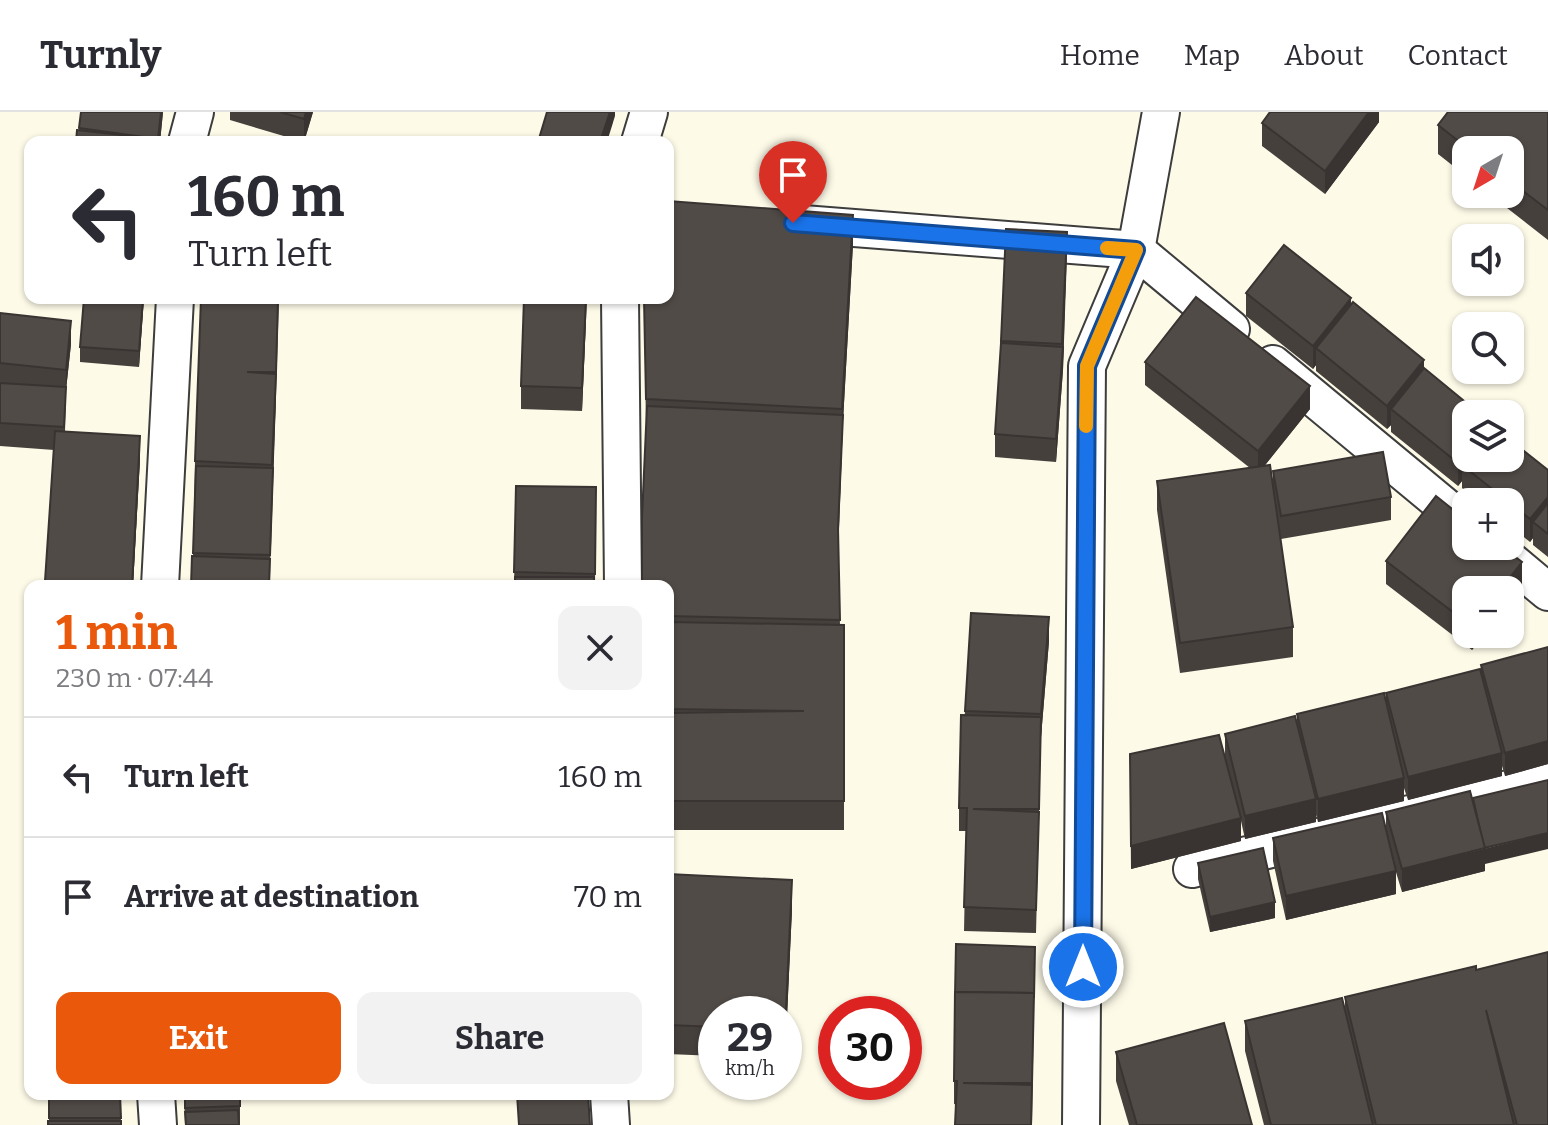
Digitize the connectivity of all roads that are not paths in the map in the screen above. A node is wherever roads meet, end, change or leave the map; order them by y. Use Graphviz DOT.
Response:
graph roads {
  1 [pos="195,112"];
  2 [pos="649,112"];
  3 [pos="1161,112"];
  4 [pos="189,136"];
  5 [pos="642,136"];
  6 [pos="777,222"];
  7 [pos="1136,250"];
  8 [pos="175,304"];
  9 [pos="620,304"];
  10 [pos="1452,512"];
  11 [pos="1510,560"];
  12 [pos="160,580"];
  13 [pos="623,580"];
  14 [pos="1548,592"];
  15 [pos="1548,779"];
  16 [pos="1192,869"];
  17 [pos="156,1100"];
  18 [pos="609,1100"];
  19 [pos="158,1125"];
  20 [pos="611,1125"];
  21 [pos="1081,1125"];
  1 -- 4 [label="street"];
  2 -- 5 [label="street"];
  3 -- 7 [label="street"];
  6 -- 7 [label="street"];
  7 -- 10 [label="street"];
  7 -- 21 [label="street"];
  8 -- 12 [label="street"];
  9 -- 13 [label="street"];
  11 -- 14 [label="street"];
  15 -- 16 [label="street"];
  17 -- 19 [label="street"];
  18 -- 20 [label="street"];
}
